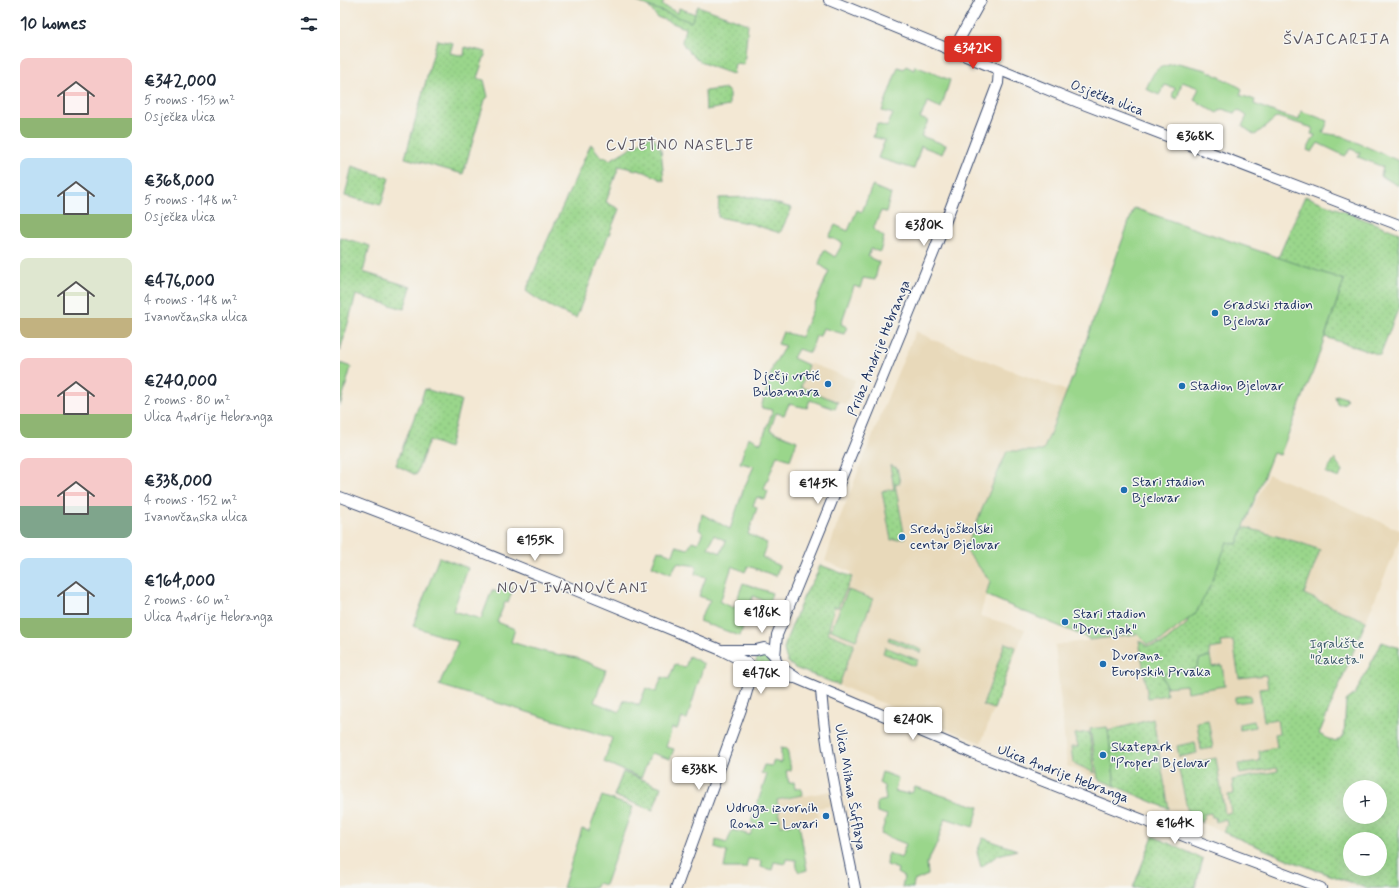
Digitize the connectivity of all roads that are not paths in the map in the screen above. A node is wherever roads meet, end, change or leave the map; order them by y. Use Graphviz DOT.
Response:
graph roads {
  1 [pos="829,0"];
  2 [pos="981,0"];
  3 [pos="954,52"];
  4 [pos="999,70"];
  5 [pos="1399,225"];
  6 [pos="340,497"];
  7 [pos="777,635"];
  8 [pos="758,649"];
  9 [pos="721,650"];
  10 [pos="776,659"];
  11 [pos="750,667"];
  12 [pos="765,676"];
  13 [pos="798,679"];
  14 [pos="822,690"];
  15 [pos="744,701"];
  16 [pos="676,888"];
  17 [pos="855,888"];
  18 [pos="1321,888"];
  1 -- 3 [label="street, Osječka ulica"];
  2 -- 3 [label="street"];
  3 -- 4 [label="street, Osječka ulica"];
  4 -- 5 [label="street, Osječka ulica"];
  4 -- 7 [label="street, Prilaz Andrije Hebranga"];
  6 -- 9 [label="street, Ulica Andrije Hebranga"];
  7 -- 8 [label="street, Prilaz Andrije Hebranga"];
  7 -- 10 [label="street, Prilaz Andrije Hebranga"];
  8 -- 9 [label="street, Ulica Andrije Hebranga"];
  8 -- 10 [label="street, Ulica Andrije Hebranga"];
  8 -- 11 [label="street"];
  9 -- 11 [label="street, Ulica Andrije Hebranga"];
  10 -- 12 [label="street"];
  10 -- 13 [label="street, Ulica Andrije Hebranga"];
  11 -- 12 [label="street, Ulica Andrije Hebranga"];
  11 -- 15 [label="street"];
  12 -- 13 [label="street, Ulica Andrije Hebranga"];
  12 -- 15 [label="street"];
  13 -- 14 [label="street, Ulica Andrije Hebranga"];
  14 -- 17 [label="street, Ulica Milana Šufflaya"];
  14 -- 18 [label="street, Ulica Andrije Hebranga"];
  15 -- 16 [label="street"];
}
